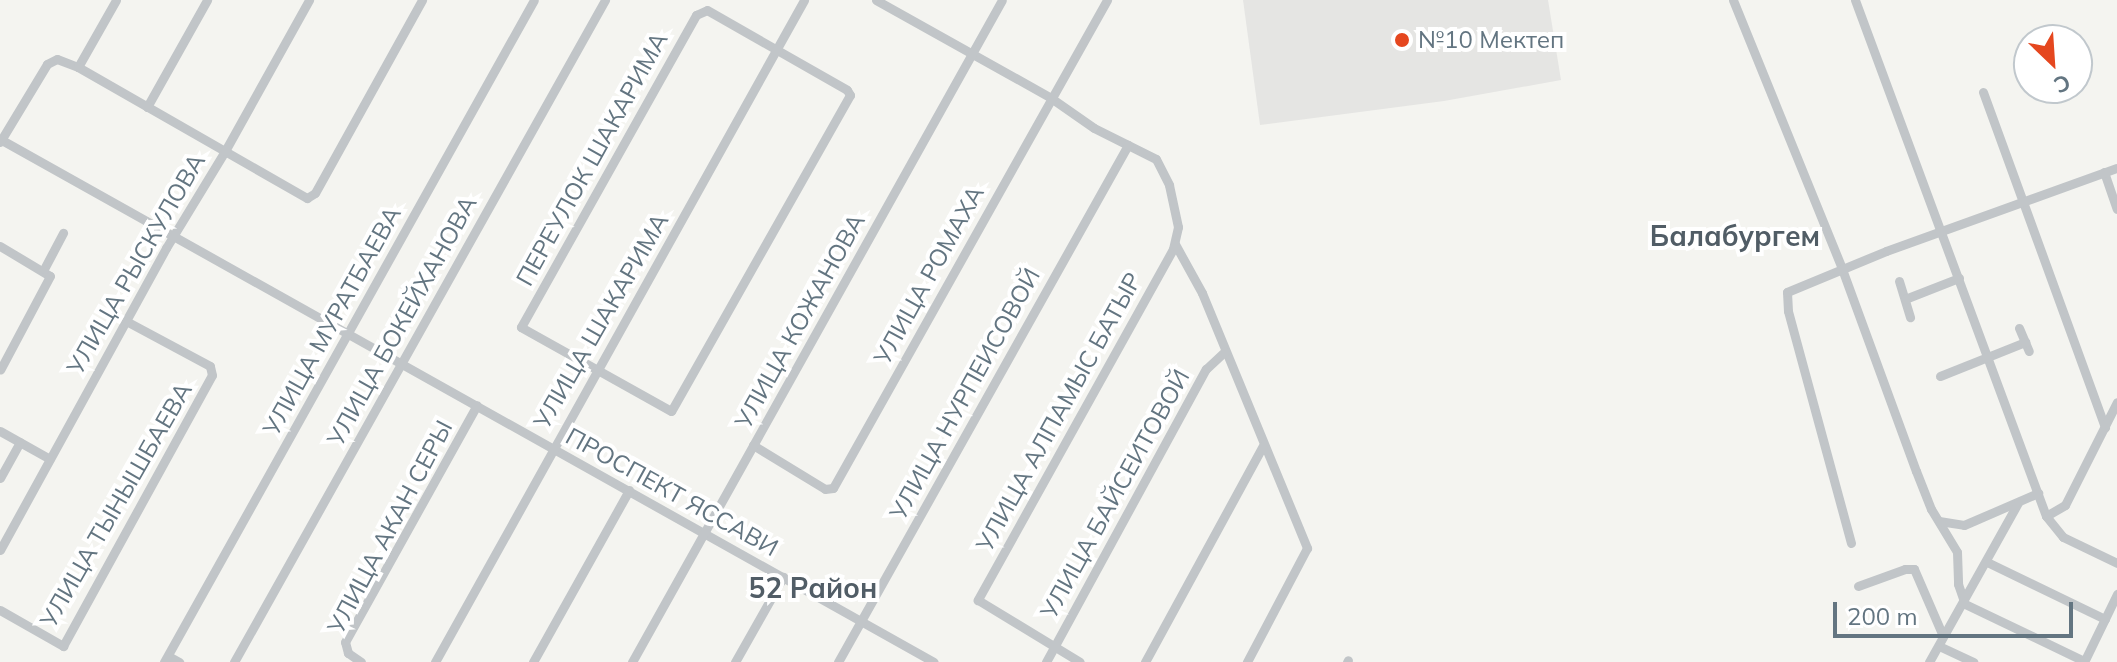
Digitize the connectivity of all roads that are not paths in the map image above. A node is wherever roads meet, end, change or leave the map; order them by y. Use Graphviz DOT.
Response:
graph roads {
  1 [pos="116,0"];
  2 [pos="207,0"];
  3 [pos="309,0"];
  4 [pos="422,0"];
  5 [pos="534,0"];
  6 [pos="605,0"];
  7 [pos="804,0"];
  8 [pos="876,0"];
  9 [pos="899,0"];
  10 [pos="1002,0"];
  11 [pos="1107,0"];
  12 [pos="1733,0"];
  13 [pos="1855,0"];
  14 [pos="894,10"];
  15 [pos="777,50"];
  16 [pos="973,53"];
  17 [pos="78,67"];
  18 [pos="1983,92"];
  19 [pos="1051,98"];
  20 [pos="147,107"];
  21 [pos="1,140"];
  22 [pos="1128,145"];
  23 [pos="225,151"];
  24 [pos="2117,168"];
  25 [pos="2104,172"];
  26 [pos="2022,201"];
  27 [pos="2117,209"];
  28 [pos="63,233"];
  29 [pos="1942,233"];
  30 [pos="175,236"];
  31 [pos="1175,244"];
  32 [pos="0,246"];
  33 [pos="44,269"];
  34 [pos="1842,269"];
  35 [pos="1959,278"];
  36 [pos="1899,281"];
  37 [pos="1905,299"];
  38 [pos="1910,317"];
  39 [pos="126,321"];
  40 [pos="2019,328"];
  41 [pos="347,334"];
  42 [pos="1225,351"];
  43 [pos="1989,357"];
  44 [pos="402,363"];
  45 [pos="0,370"];
  46 [pos="598,371"];
  47 [pos="1940,376"];
  48 [pos="2117,402"];
  49 [pos="477,405"];
  50 [pos="2105,427"];
  51 [pos="0,431"];
  52 [pos="20,442"];
  53 [pos="753,445"];
  54 [pos="1263,446"];
  55 [pos="552,447"];
  56 [pos="50,459"];
  57 [pos="1,474"];
  58 [pos="629,490"];
  59 [pos="2038,493"];
  60 [pos="2018,503"];
  61 [pos="2046,516"];
  62 [pos="1939,521"];
  63 [pos="1964,525"];
  64 [pos="704,531"];
  65 [pos="1851,543"];
  66 [pos="1954,547"];
  67 [pos="0,550"];
  68 [pos="1987,562"];
  69 [pos="2117,563"];
  70 [pos="783,577"];
  71 [pos="1858,586"];
  72 [pos="2117,594"];
  73 [pos="1965,604"];
  74 [pos="0,610"];
  75 [pos="2105,619"];
  76 [pos="861,621"];
  77 [pos="1941,641"];
  78 [pos="1055,646"];
  79 [pos="166,659"];
  80 [pos="179,662"];
  81 [pos="234,662"];
  82 [pos="361,662"];
  83 [pos="435,662"];
  84 [pos="533,662"];
  85 [pos="632,662"];
  86 [pos="735,662"];
  87 [pos="838,662"];
  88 [pos="934,662"];
  89 [pos="1046,662"];
  90 [pos="1080,662"];
  91 [pos="1145,662"];
  92 [pos="1247,662"];
  93 [pos="1929,662"];
  94 [pos="1974,662"];
  95 [pos="2084,662"];
  1 -- 17 [label="street"];
  2 -- 20 [label="street"];
  3 -- 23 [label="street, УЛИЦА РЫСКУЛОВА"];
  4 -- 23 [label="street"];
  5 -- 41 [label="street, УЛИЦА МУРАТБАЕВА"];
  6 -- 44 [label="street, УЛИЦА БОКЕЙХАНОВА"];
  7 -- 15 [label="street, УЛИЦА ШАКАРИМА"];
  8 -- 14 [label="street"];
  9 -- 14 [label="street"];
  10 -- 16 [label="street, УЛИЦА КОЖАНОВА"];
  11 -- 19 [label="street, УЛИЦА РОМАХА"];
  12 -- 34 [label="street"];
  13 -- 29 [label="street"];
  14 -- 16 [label="street"];
  15 -- 46 [label="street, УЛИЦА ШАКАРИМА"];
  15 -- 46 [label="street"];
  15 -- 46 [label="street, ПЕРЕУЛОК ШАКАРИМА"];
  16 -- 19 [label="street"];
  16 -- 53 [label="street, УЛИЦА КОЖАНОВА"];
  17 -- 20 [label="street"];
  17 -- 21 [label="street"];
  18 -- 26 [label="street"];
  19 -- 22 [label="street"];
  19 -- 53 [label="street, УЛИЦА РОМАХА"];
  20 -- 23 [label="street"];
  21 -- 30 [label="street, ПРОСПЕКТ ЯССАВИ"];
  22 -- 31 [label="street"];
  22 -- 76 [label="street, УЛИЦА НУРПЕИСОВОЙ"];
  23 -- 30 [label="street, УЛИЦА РЫСКУЛОВА"];
  24 -- 25 [label="street"];
  25 -- 26 [label="street"];
  25 -- 27 [label="street"];
  26 -- 29 [label="street"];
  26 -- 50 [label="street"];
  28 -- 33 [label="street"];
  29 -- 34 [label="street"];
  29 -- 35 [label="street"];
  30 -- 39 [label="street, УЛИЦА РЫСКУЛОВА"];
  30 -- 41 [label="street, ПРОСПЕКТ ЯССАВИ"];
  31 -- 42 [label="street"];
  31 -- 78 [label="street, УЛИЦА АЛПАМЫС БАТЫР"];
  32 -- 33 [label="street"];
  33 -- 45 [label="street"];
  34 -- 62 [label="street"];
  34 -- 65 [label="street"];
  35 -- 37 [label="street"];
  35 -- 43 [label="street"];
  36 -- 37 [label="street"];
  37 -- 38 [label="street"];
  39 -- 56 [label="street, УЛИЦА РЫСКУЛОВА"];
  39 -- 74 [label="street, УЛИЦА ТЫНЫШБАЕВА"];
  40 -- 43 [label="street"];
  41 -- 44 [label="street, ПРОСПЕКТ ЯССАВИ"];
  41 -- 79 [label="street, УЛИЦА МУРАТБАЕВА"];
  42 -- 54 [label="street"];
  42 -- 78 [label="street, УЛИЦА БАЙСЕИТОВОЙ"];
  43 -- 47 [label="street"];
  43 -- 59 [label="street"];
  44 -- 49 [label="street, ПРОСПЕКТ ЯССАВИ"];
  44 -- 81 [label="street, УЛИЦА БОКЕЙХАНОВА"];
  46 -- 55 [label="street, УЛИЦА ШАКАРИМА"];
  48 -- 50 [label="street"];
  49 -- 55 [label="street, ПРОСПЕКТ ЯССАВИ"];
  49 -- 82 [label="street, УЛИЦА АКАН СЕРЫ"];
  50 -- 61 [label="street"];
  51 -- 52 [label="street"];
  52 -- 56 [label="street"];
  52 -- 57 [label="street"];
  53 -- 64 [label="street, УЛИЦА КОЖАНОВА"];
  54 -- 91 [label="street"];
  54 -- 92 [label="street"];
  55 -- 58 [label="street, ПРОСПЕКТ ЯССАВИ"];
  55 -- 83 [label="street, УЛИЦА ШАКАРИМА"];
  56 -- 67 [label="street, УЛИЦА РЫСКУЛОВА"];
  58 -- 64 [label="street, ПРОСПЕКТ ЯССАВИ"];
  58 -- 84 [label="street"];
  59 -- 60 [label="street"];
  59 -- 61 [label="street"];
  60 -- 63 [label="street"];
  60 -- 68 [label="street"];
  61 -- 69 [label="street"];
  62 -- 63 [label="street"];
  62 -- 66 [label="street"];
  63 -- 66 [label="street"];
  64 -- 70 [label="street, ПРОСПЕКТ ЯССАВИ"];
  64 -- 85 [label="street, УЛИЦА КОЖАНОВА"];
  66 -- 73 [label="street"];
  68 -- 73 [label="street"];
  68 -- 75 [label="street"];
  70 -- 76 [label="street, ПРОСПЕКТ ЯССАВИ"];
  70 -- 86 [label="street"];
  71 -- 77 [label="street"];
  72 -- 75 [label="street"];
  73 -- 77 [label="street"];
  73 -- 95 [label="street"];
  75 -- 95 [label="street"];
  76 -- 87 [label="street, УЛИЦА НУРПЕИСОВОЙ"];
  76 -- 88 [label="street, ПРОСПЕКТ ЯССАВИ"];
  77 -- 93 [label="street"];
  77 -- 94 [label="street"];
  78 -- 89 [label="street, УЛИЦА БАЙСЕИТОВОЙ"];
  78 -- 90 [label="street"];
  79 -- 80 [label="street"];
}
